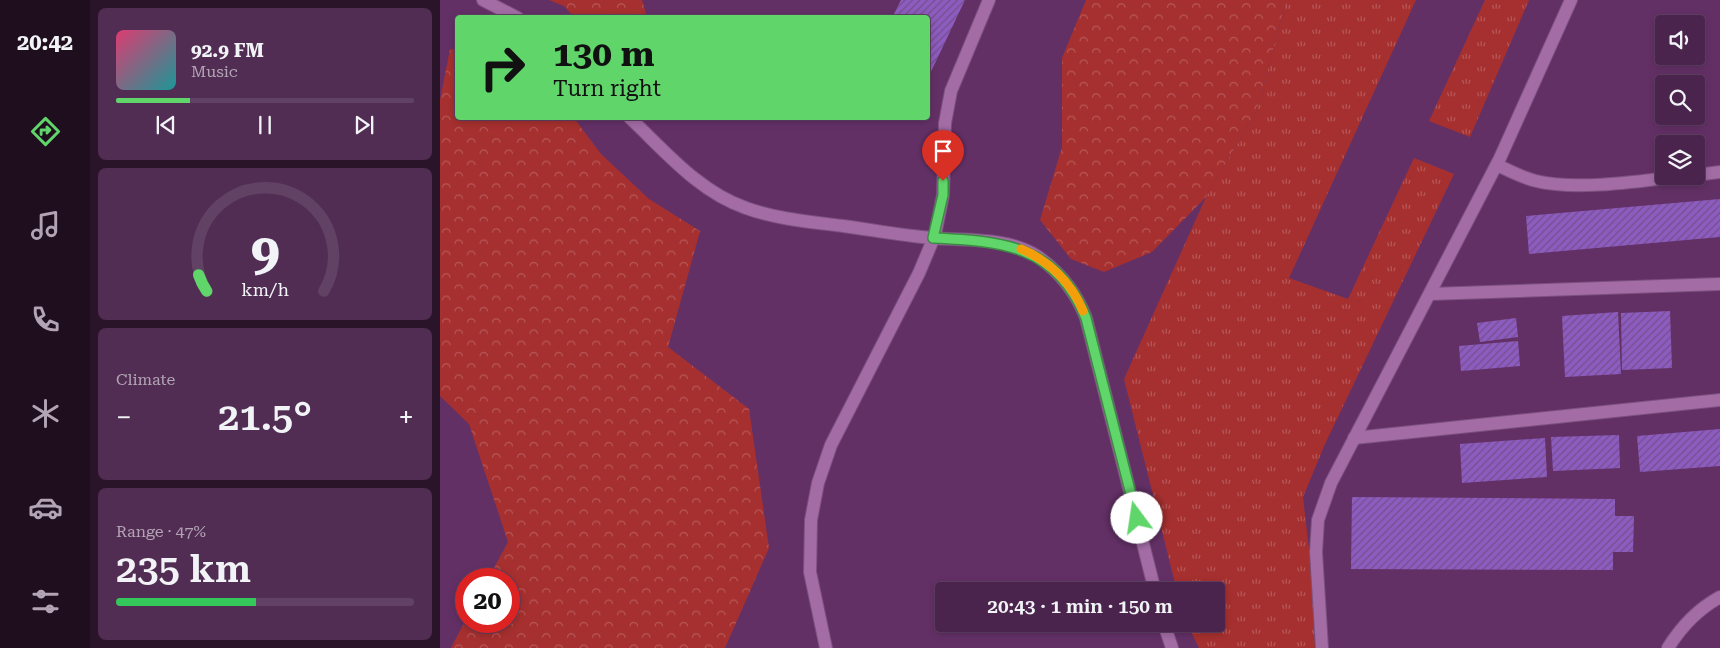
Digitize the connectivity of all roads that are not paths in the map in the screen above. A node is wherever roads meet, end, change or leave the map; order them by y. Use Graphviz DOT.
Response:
graph roads {
  1 [pos="483,0"];
  2 [pos="989,0"];
  3 [pos="1571,0"];
  4 [pos="512,15"];
  5 [pos="632,120"];
  6 [pos="1497,166"];
  7 [pos="1720,172"];
  8 [pos="1705,174"];
  9 [pos="1655,179"];
  10 [pos="933,238"];
  11 [pos="1720,284"];
  12 [pos="1430,294"];
  13 [pos="1720,400"];
  14 [pos="1354,438"];
  15 [pos="1153,582"];
  16 [pos="1720,597"];
  17 [pos="1167,632"];
  18 [pos="826,648"];
  19 [pos="1172,648"];
  20 [pos="1322,648"];
  21 [pos="1668,648"];
  1 -- 4 [label="street"];
  2 -- 10 [label="street"];
  3 -- 6 [label="street"];
  5 -- 10 [label="street"];
  6 -- 9 [label="street"];
  6 -- 12 [label="street"];
  7 -- 8 [label="street"];
  10 -- 15 [label="street"];
  10 -- 18 [label="street"];
  11 -- 12 [label="street"];
  12 -- 14 [label="street"];
  13 -- 14 [label="street"];
  14 -- 20 [label="street"];
  16 -- 21 [label="street"];
  17 -- 19 [label="street"];
}
